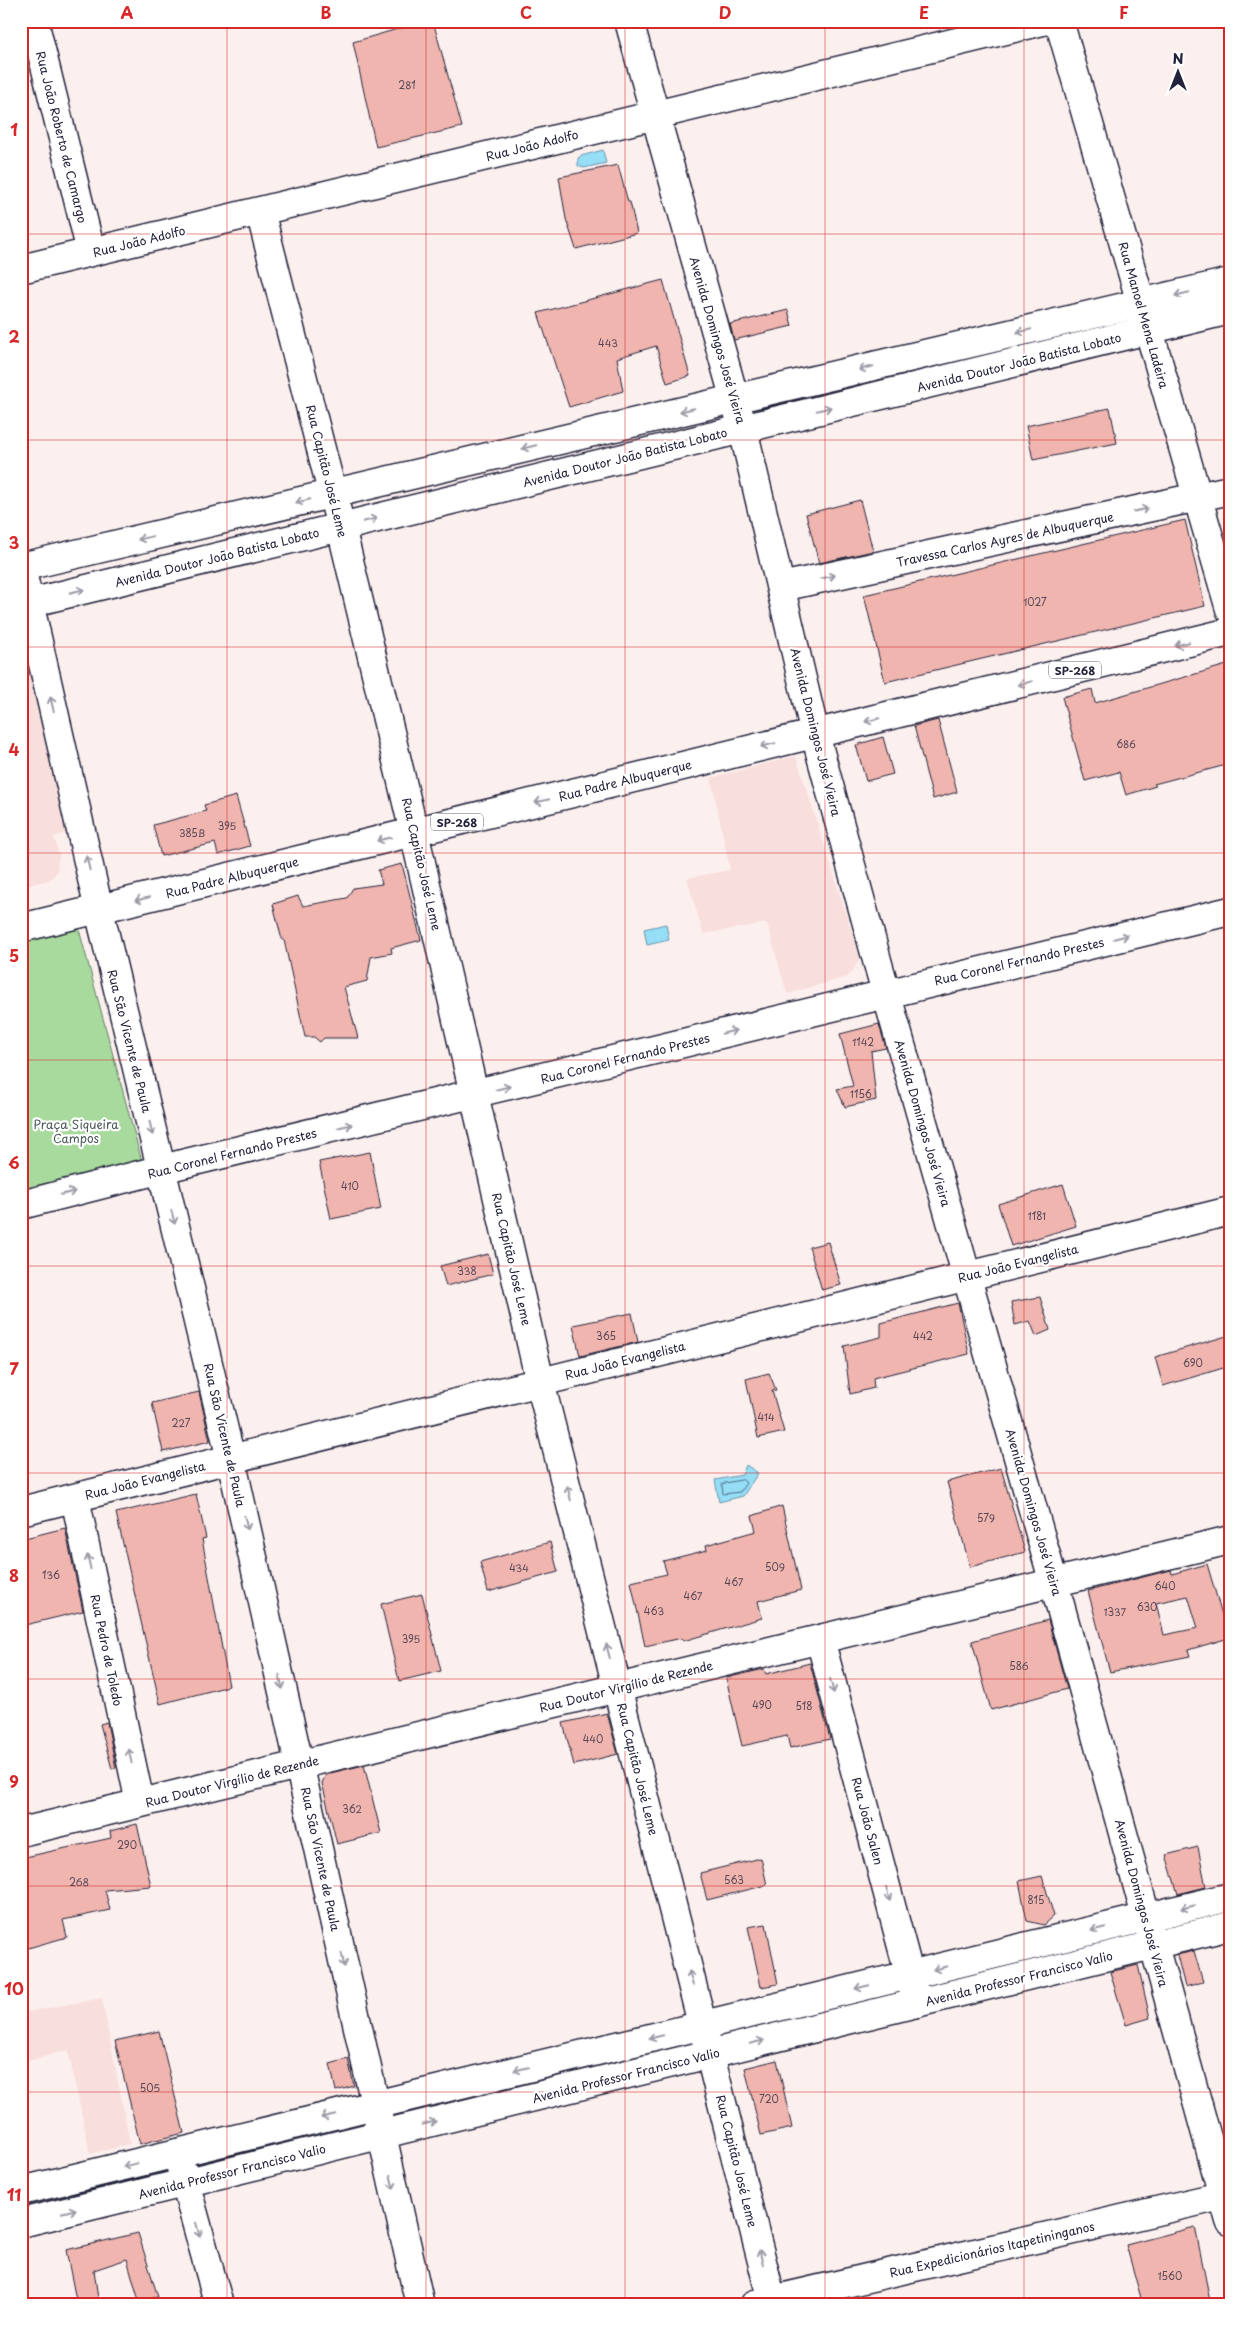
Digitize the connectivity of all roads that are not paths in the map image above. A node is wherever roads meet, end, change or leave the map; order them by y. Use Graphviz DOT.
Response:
graph roads {
  1 [pos="34,21"];
  2 [pos="629,21"];
  3 [pos="1043,21"];
  4 [pos="1059,21"];
  5 [pos="655,115"];
  6 [pos="260,211"];
  7 [pos="91,252"];
  8 [pos="21,269"];
  9 [pos="1230,282"];
  10 [pos="1141,303"];
  11 [pos="1230,310"];
  12 [pos="1148,330"];
  13 [pos="735,399"];
  14 [pos="743,428"];
  15 [pos="1230,490"];
  16 [pos="332,494"];
  17 [pos="1197,498"];
  18 [pos="341,527"];
  19 [pos="21,567"];
  20 [pos="781,587"];
  21 [pos="25,604"];
  22 [pos="1230,610"];
  23 [pos="1230,632"];
  24 [pos="815,734"];
  25 [pos="46,751"];
  26 [pos="414,832"];
  27 [pos="1230,911"];
  28 [pos="83,914"];
  29 [pos="21,928"];
  30 [pos="886,993"];
  31 [pos="475,1095"];
  32 [pos="161,1170"];
  33 [pos="21,1205"];
  34 [pos="1230,1211"];
  35 [pos="967,1276"];
  36 [pos="540,1382"];
  37 [pos="231,1459"];
  38 [pos="75,1498"];
  39 [pos="21,1511"];
  40 [pos="1230,1540"];
  41 [pos="1054,1582"];
  42 [pos="820,1639"];
  43 [pos="618,1688"];
  44 [pos="300,1765"];
  45 [pos="140,1803"];
  46 [pos="21,1832"];
  47 [pos="1230,1897"];
  48 [pos="1146,1918"];
  49 [pos="1230,1926"];
  50 [pos="1153,1945"];
  51 [pos="910,1975"];
  52 [pos="917,2003"];
  53 [pos="703,2025"];
  54 [pos="710,2054"];
  55 [pos="559,2060"];
  56 [pos="484,2078"];
  57 [pos="567,2089"];
  58 [pos="375,2105"];
  59 [pos="492,2108"];
  60 [pos="382,2134"];
  61 [pos="177,2153"];
  62 [pos="185,2183"];
  63 [pos="21,2191"];
  64 [pos="1226,2195"];
  65 [pos="1230,2222"];
  66 [pos="21,2223"];
  67 [pos="766,2303"];
  68 [pos="219,2305"];
  69 [pos="420,2305"];
  1 -- 7 [label="street, Rua João Roberto de Camargo"];
  2 -- 5 [label="street, Avenida Domingos José Vieira"];
  3 -- 5 [label="street, Rua João Adolfo"];
  4 -- 10 [label="street, Rua Manoel Mena Ladeira"];
  5 -- 6 [label="street, Rua João Adolfo"];
  5 -- 13 [label="street, Avenida Domingos José Vieira"];
  6 -- 7 [label="street, Rua João Adolfo"];
  6 -- 16 [label="street, Rua Capitão José Leme"];
  7 -- 8 [label="street, Rua João Adolfo"];
  9 -- 10 [label="street, one-way"];
  10 -- 12 [label="street, Rua Manoel Mena Ladeira"];
  10 -- 13 [label="street, one-way"];
  11 -- 12 [label="street, Avenida Doutor João Batista Lobato"];
  14 -- 12 [label="street, Avenida Doutor João Batista Lobato, one-way"];
  12 -- 17 [label="street, Rua Manoel Mena Ladeira"];
  13 -- 14 [label="street, Avenida Domingos José Vieira"];
  13 -- 16 [label="street, one-way"];
  18 -- 14 [label="street, Avenida Doutor João Batista Lobato, one-way"];
  14 -- 20 [label="street, Avenida Domingos José Vieira"];
  15 -- 17 [label="street, Travessa Carlos Ayres de Albuquerque"];
  16 -- 18 [label="street, Rua Capitão José Leme"];
  16 -- 19 [label="street, one-way"];
  20 -- 17 [label="street, Travessa Carlos Ayres de Albuquerque, one-way"];
  17 -- 22 [label="street, Rua Manoel Mena Ladeira"];
  21 -- 18 [label="street, Avenida Doutor João Batista Lobato, one-way"];
  18 -- 26 [label="street, Rua Capitão José Leme"];
  19 -- 21 [label="street, Rua São Vicente de Paula"];
  20 -- 24 [label="street, Avenida Domingos José Vieira"];
  28 -- 21 [label="street, Rua São Vicente de Paula, one-way"];
  23 -- 24 [label="street, Rua Padre Albuquerque / SP-268, one-way"];
  24 -- 26 [label="street, Rua Padre Albuquerque / SP-268, one-way"];
  24 -- 30 [label="street, Avenida Domingos José Vieira"];
  25 -- 28 [label="street"];
  26 -- 28 [label="street, Rua Padre Albuquerque / SP-268, one-way"];
  26 -- 31 [label="street, Rua Capitão José Leme"];
  30 -- 27 [label="street, Rua Coronel Fernando Prestes, one-way"];
  28 -- 29 [label="street, Rua Padre Albuquerque / SP-268"];
  28 -- 32 [label="street, Rua São Vicente de Paula, one-way"];
  31 -- 30 [label="street, Rua Coronel Fernando Prestes, one-way"];
  30 -- 35 [label="street, Avenida Domingos José Vieira"];
  32 -- 31 [label="street, Rua Coronel Fernando Prestes, one-way"];
  31 -- 36 [label="street, Rua Capitão José Leme"];
  33 -- 32 [label="street, Rua Coronel Fernando Prestes, one-way"];
  32 -- 37 [label="street, Rua São Vicente de Paula, one-way"];
  34 -- 35 [label="street, Rua João Evangelista"];
  35 -- 36 [label="street, Rua João Evangelista"];
  35 -- 41 [label="street, Avenida Domingos José Vieira"];
  36 -- 37 [label="street, Rua João Evangelista"];
  43 -- 36 [label="street, Rua Capitão José Leme, one-way"];
  37 -- 38 [label="street, Rua João Evangelista"];
  37 -- 44 [label="street, Rua São Vicente de Paula, one-way"];
  38 -- 39 [label="street, Rua João Evangelista"];
  45 -- 38 [label="street, Rua Pedro de Toledo, one-way"];
  40 -- 41 [label="street, Rua Doutor Virgílio de Rezende"];
  41 -- 42 [label="street, Rua Doutor Virgílio de Rezende"];
  41 -- 48 [label="street, Avenida Domingos José Vieira"];
  42 -- 43 [label="street, Rua Doutor Virgílio de Rezende"];
  42 -- 51 [label="street, Rua João Salen, one-way"];
  43 -- 44 [label="street, Rua Doutor Virgílio de Rezende"];
  53 -- 43 [label="street, Rua Capitão José Leme, one-way"];
  44 -- 45 [label="street, Rua Doutor Virgílio de Rezende"];
  44 -- 58 [label="street, Rua São Vicente de Paula, one-way"];
  45 -- 46 [label="street, Rua Doutor Virgílio de Rezende"];
  47 -- 48 [label="street, one-way"];
  48 -- 50 [label="street, Avenida Domingos José Vieira"];
  48 -- 51 [label="street, one-way"];
  49 -- 50 [label="street, Avenida Professor Francisco Valio"];
  50 -- 52 [label="street, Avenida Professor Francisco Valio"];
  50 -- 64 [label="street, Avenida Domingos José Vieira"];
  51 -- 52 [label="street, Rua João Salen"];
  51 -- 53 [label="street, one-way"];
  54 -- 52 [label="street, Avenida Professor Francisco Valio, one-way"];
  53 -- 54 [label="street, Rua Capitão José Leme"];
  53 -- 55 [label="street, one-way"];
  54 -- 57 [label="street, Avenida Professor Francisco Valio"];
  67 -- 54 [label="street, Rua Capitão José Leme, one-way"];
  55 -- 56 [label="street, one-way"];
  55 -- 57 [label="street"];
  56 -- 58 [label="street"];
  56 -- 59 [label="street"];
  57 -- 59 [label="street, Avenida Professor Francisco Valio"];
  58 -- 60 [label="street, Rua São Vicente de Paula"];
  58 -- 61 [label="street, one-way"];
  60 -- 59 [label="street, Avenida Professor Francisco Valio, one-way"];
  60 -- 62 [label="street, Avenida Professor Francisco Valio"];
  60 -- 69 [label="street, Rua São Vicente de Paula, one-way"];
  61 -- 62 [label="street"];
  61 -- 63 [label="street, one-way"];
  66 -- 62 [label="street, Avenida Professor Francisco Valio, one-way"];
  62 -- 68 [label="street, one-way"];
  64 -- 65 [label="street, Avenida Domingos José Vieira"];
  64 -- 67 [label="street, Rua Expedicionários Itapetininganos"];
}
